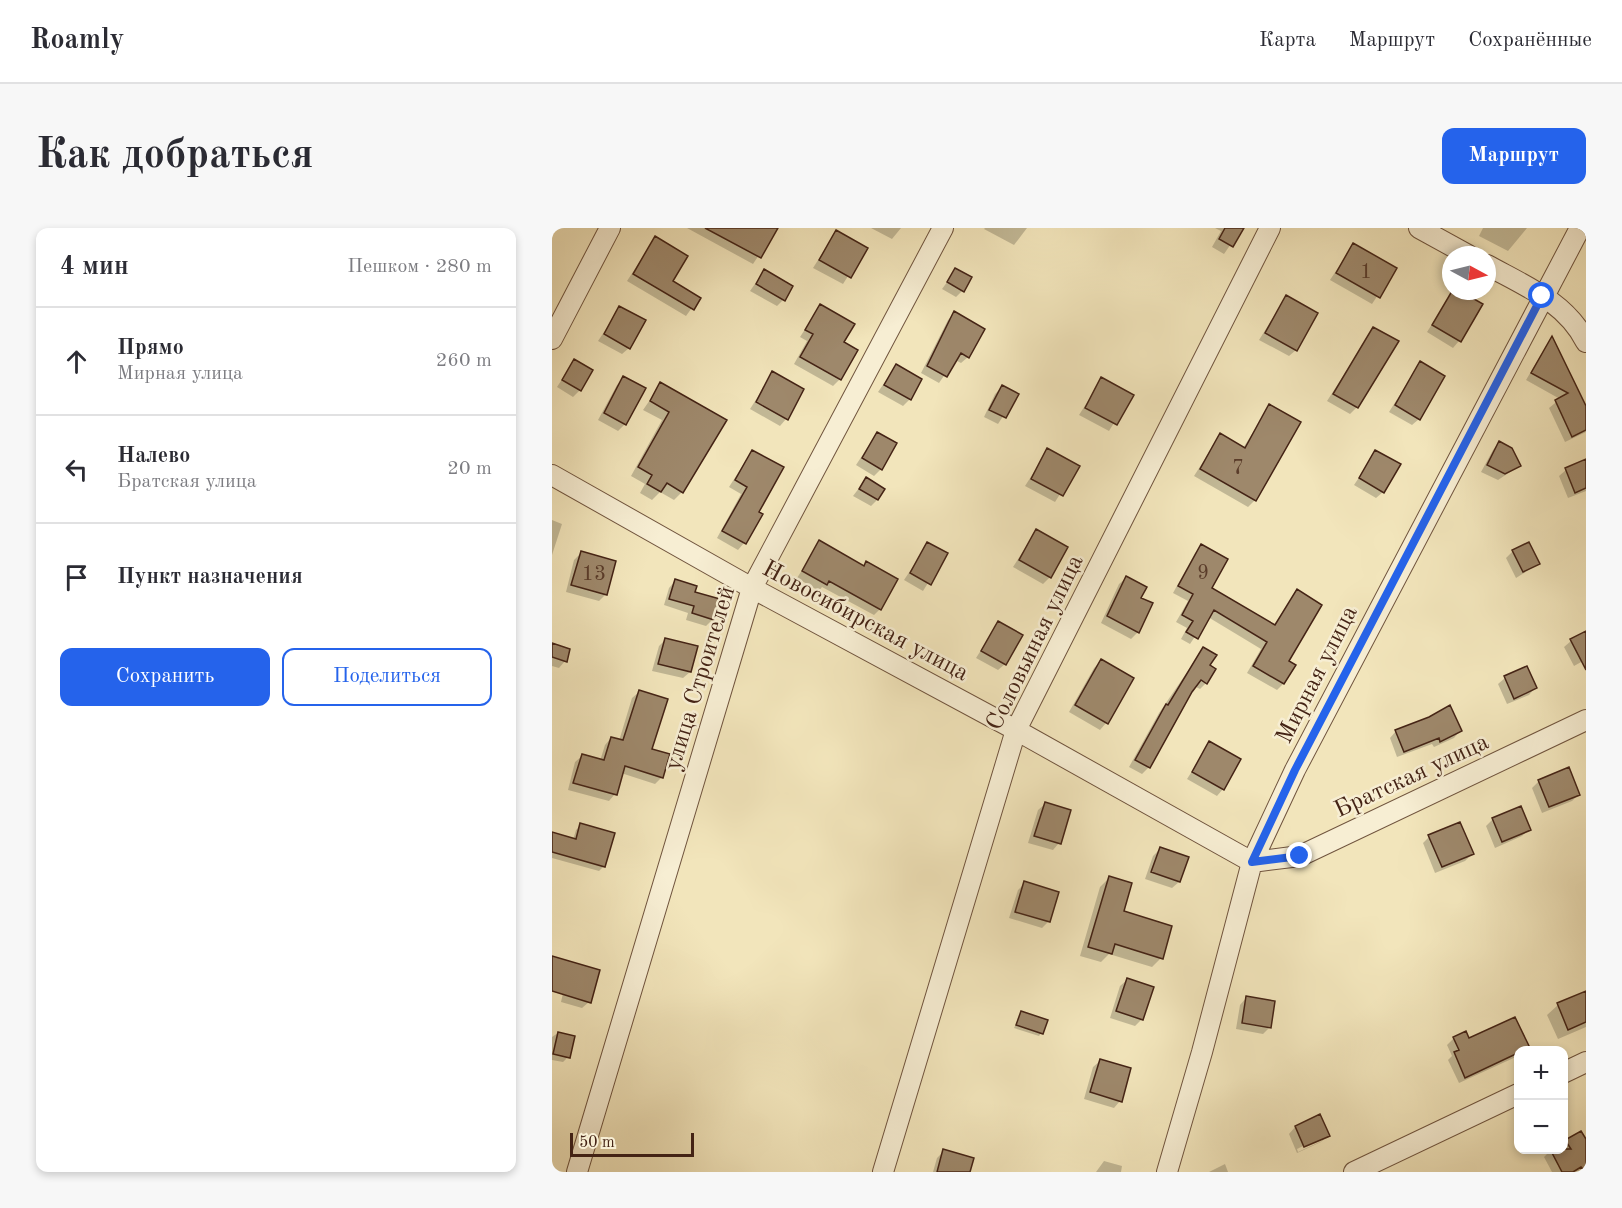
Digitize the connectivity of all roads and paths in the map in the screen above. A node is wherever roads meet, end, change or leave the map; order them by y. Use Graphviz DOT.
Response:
graph roads {
  1 [pos="610,228"];
  2 [pos="943,228"];
  3 [pos="1270,228"];
  4 [pos="1419,228"];
  5 [pos="1580,228"];
  6 [pos="1452,246"];
  7 [pos="1496,270"];
  8 [pos="1542,296"];
  9 [pos="552,339"];
  10 [pos="1586,342"];
  11 [pos="552,475"];
  12 [pos="752,588"];
  13 [pos="1586,720"];
  14 [pos="1016,730"];
  15 [pos="1252,862"];
  16 [pos="1586,1062"];
  17 [pos="1568,1071"];
  18 [pos="1514,1096"];
  19 [pos="577,1172"];
  20 [pos="883,1172"];
  21 [pos="1167,1172"];
  22 [pos="1354,1172"];
  1 -- 9 [label="street"];
  2 -- 12 [label="street, улица Строителей"];
  3 -- 14 [label="street, Соловьиная улица"];
  4 -- 6 [label="street"];
  5 -- 8 [label="street, Мирная улица"];
  7 -- 8 [label="street"];
  8 -- 10 [label="street"];
  8 -- 15 [label="street, Мирная улица"];
  11 -- 12 [label="street, Новосибирская улица"];
  12 -- 14 [label="street, Новосибирская улица"];
  12 -- 19 [label="street, улица Строителей"];
  13 -- 15 [label="street, Братская улица"];
  14 -- 15 [label="street, Новосибирская улица"];
  14 -- 20 [label="street, Соловьиная улица"];
  15 -- 21 [label="street, Мирная улица"];
  16 -- 17 [label="street"];
  18 -- 22 [label="street"];
}
